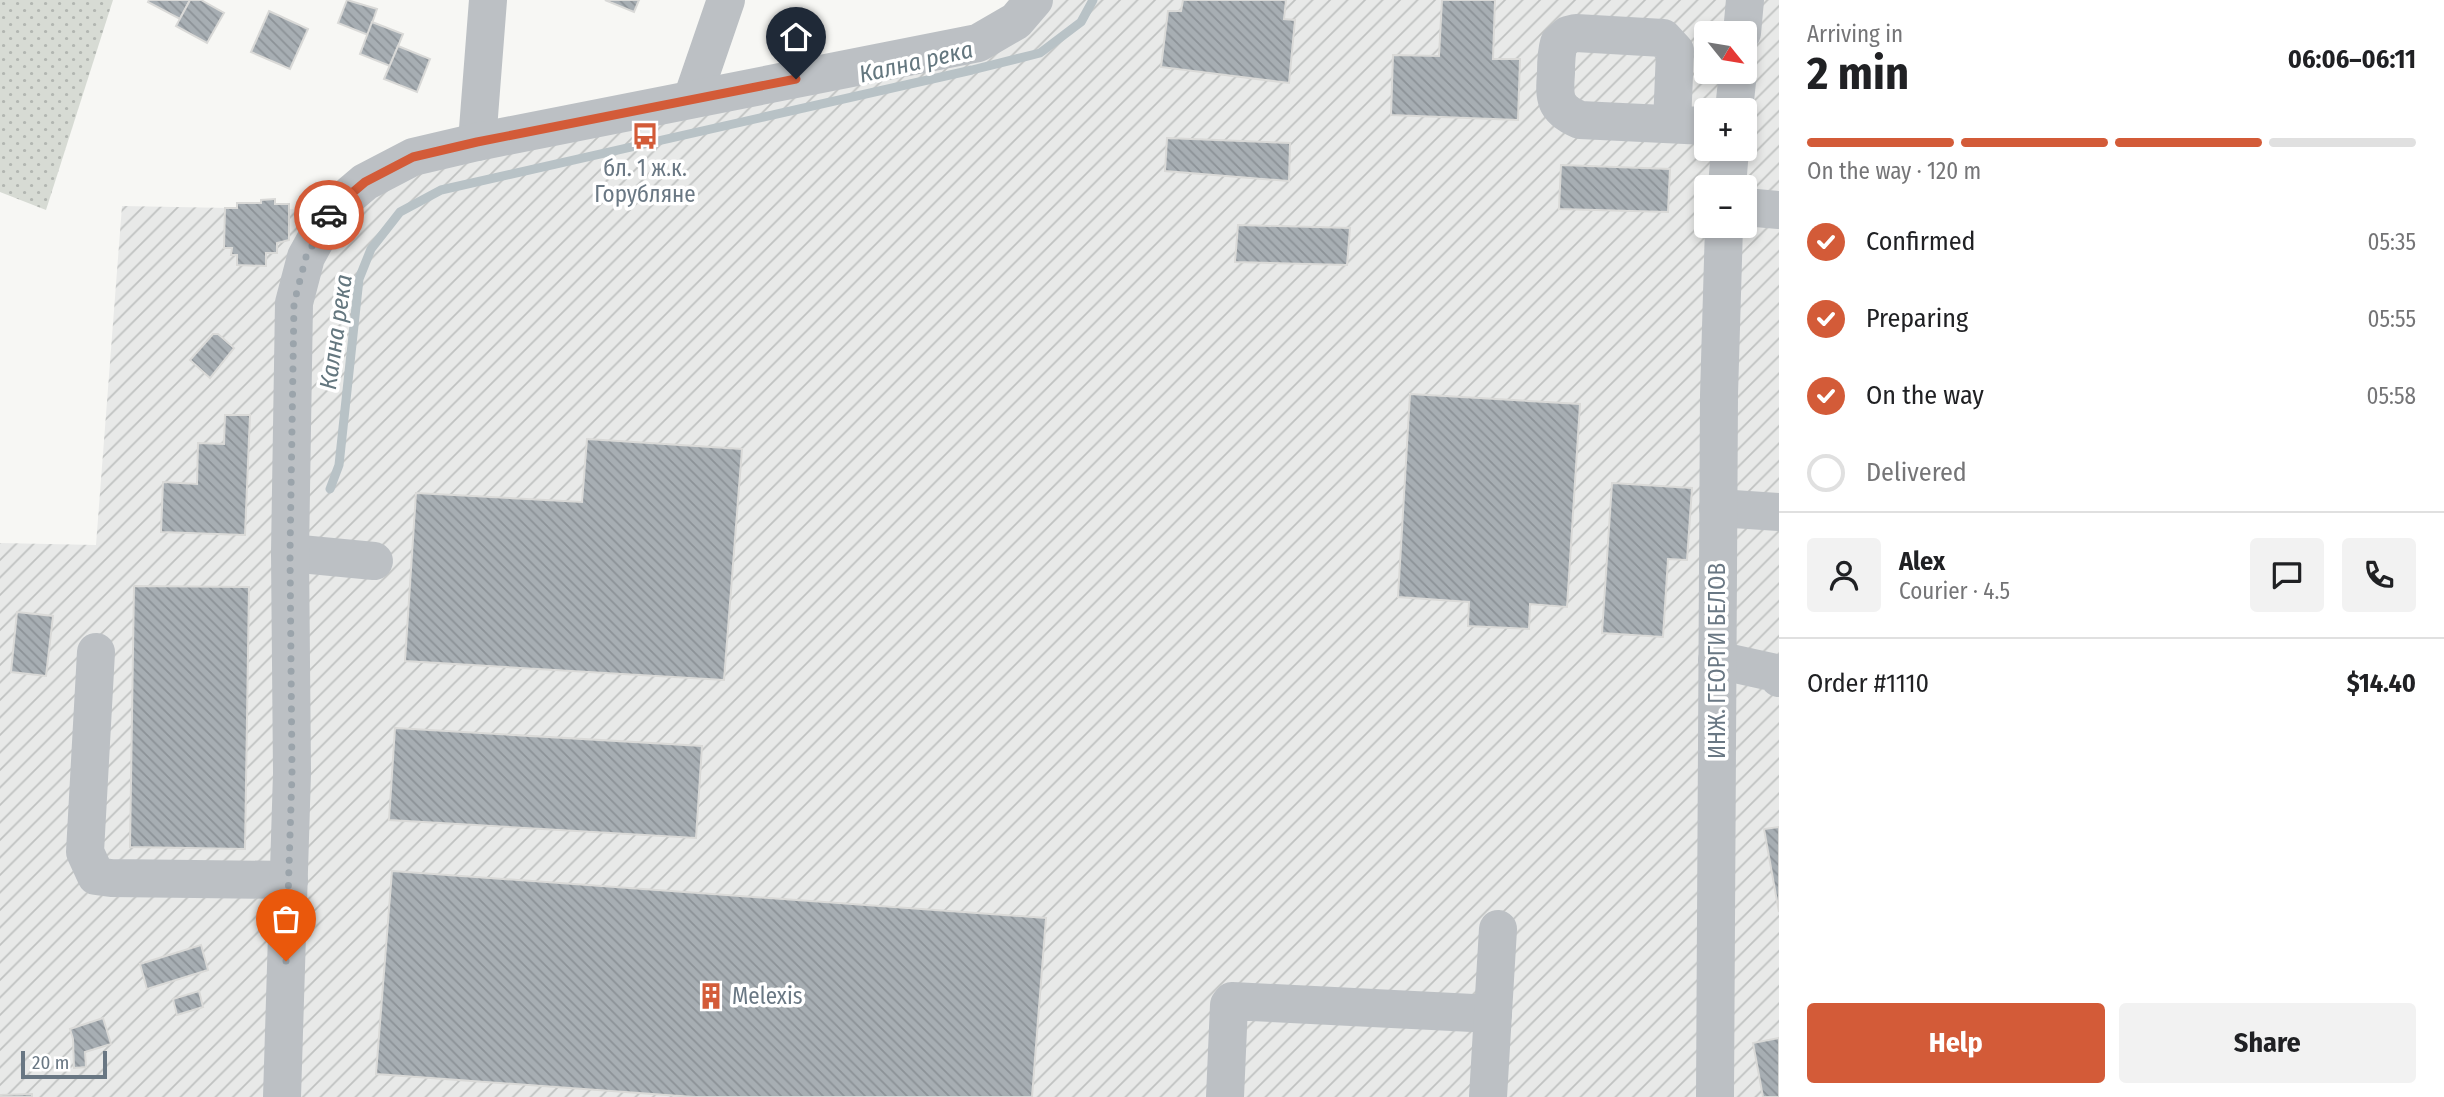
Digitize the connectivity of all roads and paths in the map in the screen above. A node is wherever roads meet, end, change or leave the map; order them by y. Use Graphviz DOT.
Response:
graph roads {
  1 [pos="726,0"];
  2 [pos="1034,0"];
  3 [pos="1745,0"];
  4 [pos="478,6"];
  5 [pos="1743,21"];
  6 [pos="692,99"];
  7 [pos="477,142"];
  8 [pos="1757,208"];
  9 [pos="1779,210"];
  10 [pos="1724,238"];
  11 [pos="1718,508"];
  12 [pos="1779,512"];
  13 [pos="290,553"];
  14 [pos="374,561"];
  15 [pos="96,652"];
  16 [pos="1717,660"];
  17 [pos="1779,678"];
  18 [pos="289,880"];
  19 [pos="1498,929"];
  20 [pos="1493,1014"];
  21 [pos="282,1097"];
  22 [pos="1225,1097"];
  23 [pos="1488,1097"];
  24 [pos="1715,1097"];
  1 -- 6 [label="street"];
  2 -- 6 [label="street"];
  3 -- 5 [label="street"];
  4 -- 7 [label="street"];
  6 -- 7 [label="street"];
  7 -- 13 [label="street"];
  8 -- 9 [label="street"];
  10 -- 11 [label="street, ИНЖ. ГЕОРГИ БЕЛОВ"];
  11 -- 12 [label="street"];
  11 -- 16 [label="street, ИНЖ. ГЕОРГИ БЕЛОВ"];
  13 -- 14 [label="street"];
  13 -- 18 [label="street"];
  15 -- 18 [label="street"];
  16 -- 17 [label="street"];
  16 -- 24 [label="street, ИНЖ. ГЕОРГИ БЕЛОВ"];
  18 -- 21 [label="street"];
  19 -- 20 [label="street"];
  20 -- 22 [label="street"];
  20 -- 23 [label="street"];
}
